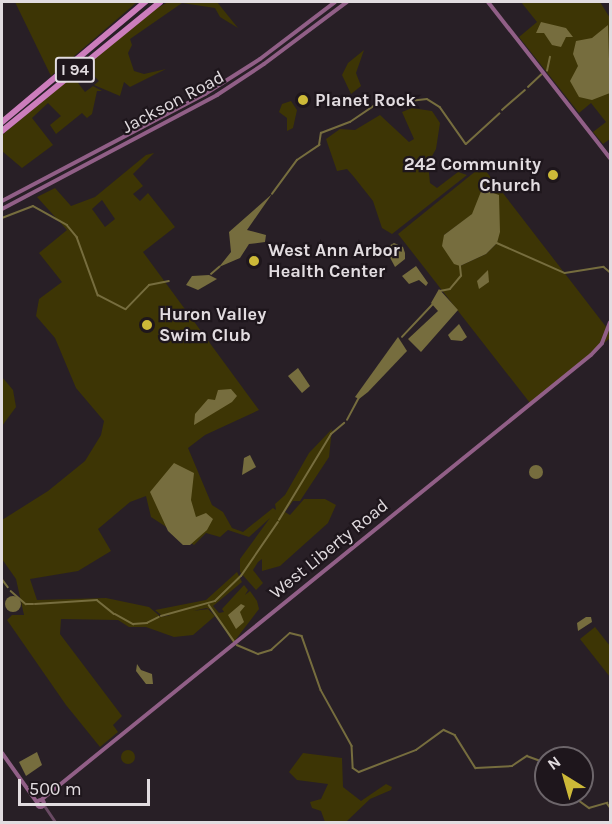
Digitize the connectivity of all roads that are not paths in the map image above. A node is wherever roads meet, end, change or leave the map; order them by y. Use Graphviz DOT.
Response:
graph roads {
  1 [pos="145,2"];
  2 [pos="160,2"];
  3 [pos="336,2"];
  4 [pos="347,2"];
  5 [pos="488,2"];
  6 [pos="336,10"];
  7 [pos="323,11"];
  8 [pos="322,21"];
  9 [pos="260,59"];
  10 [pos="257,69"];
  11 [pos="233,76"];
  12 [pos="234,84"];
  13 [pos="193,100"];
  14 [pos="190,110"];
  15 [pos="172,111"];
  16 [pos="2,122"];
  17 [pos="167,122"];
  18 [pos="2,131"];
  19 [pos="127,134"];
  20 [pos="125,143"];
  21 [pos="610,158"];
  22 [pos="70,166"];
  23 [pos="72,173"];
  24 [pos="57,174"];
  25 [pos="60,180"];
  26 [pos="2,201"];
  27 [pos="2,209"];
  28 [pos="610,322"];
  29 [pos="2,753"];
  30 [pos="40,802"];
  31 [pos="55,822"];
  1 -- 16 [label="highway, I 94"];
  2 -- 18 [label="highway, I 94"];
  3 -- 6 [label="main road"];
  3 -- 7 [label="main road, Jackson Road"];
  4 -- 6 [label="main road, Jackson Road"];
  5 -- 21 [label="main road"];
  6 -- 8 [label="main road, Jackson Road"];
  7 -- 8 [label="main road"];
  7 -- 9 [label="main road, Jackson Road"];
  8 -- 10 [label="main road, Jackson Road"];
  9 -- 10 [label="main road"];
  9 -- 11 [label="main road, Jackson Road"];
  10 -- 12 [label="main road, Jackson Road"];
  11 -- 12 [label="main road"];
  11 -- 13 [label="main road, Jackson Road"];
  12 -- 14 [label="main road, Jackson Road"];
  13 -- 14 [label="main road"];
  13 -- 15 [label="main road, Jackson Road"];
  14 -- 17 [label="main road, Jackson Road"];
  15 -- 17 [label="main road"];
  15 -- 19 [label="main road, Jackson Road"];
  17 -- 20 [label="main road, Jackson Road"];
  19 -- 20 [label="main road"];
  19 -- 22 [label="main road, Jackson Road"];
  20 -- 23 [label="main road, Jackson Road"];
  22 -- 23 [label="main road"];
  22 -- 24 [label="main road, Jackson Road"];
  23 -- 25 [label="main road, Jackson Road"];
  24 -- 25 [label="main road"];
  24 -- 26 [label="main road, Jackson Road"];
  25 -- 27 [label="main road, Jackson Road"];
  28 -- 30 [label="main road, West Liberty Road"];
  29 -- 30 [label="main road"];
  30 -- 31 [label="street"];
}
